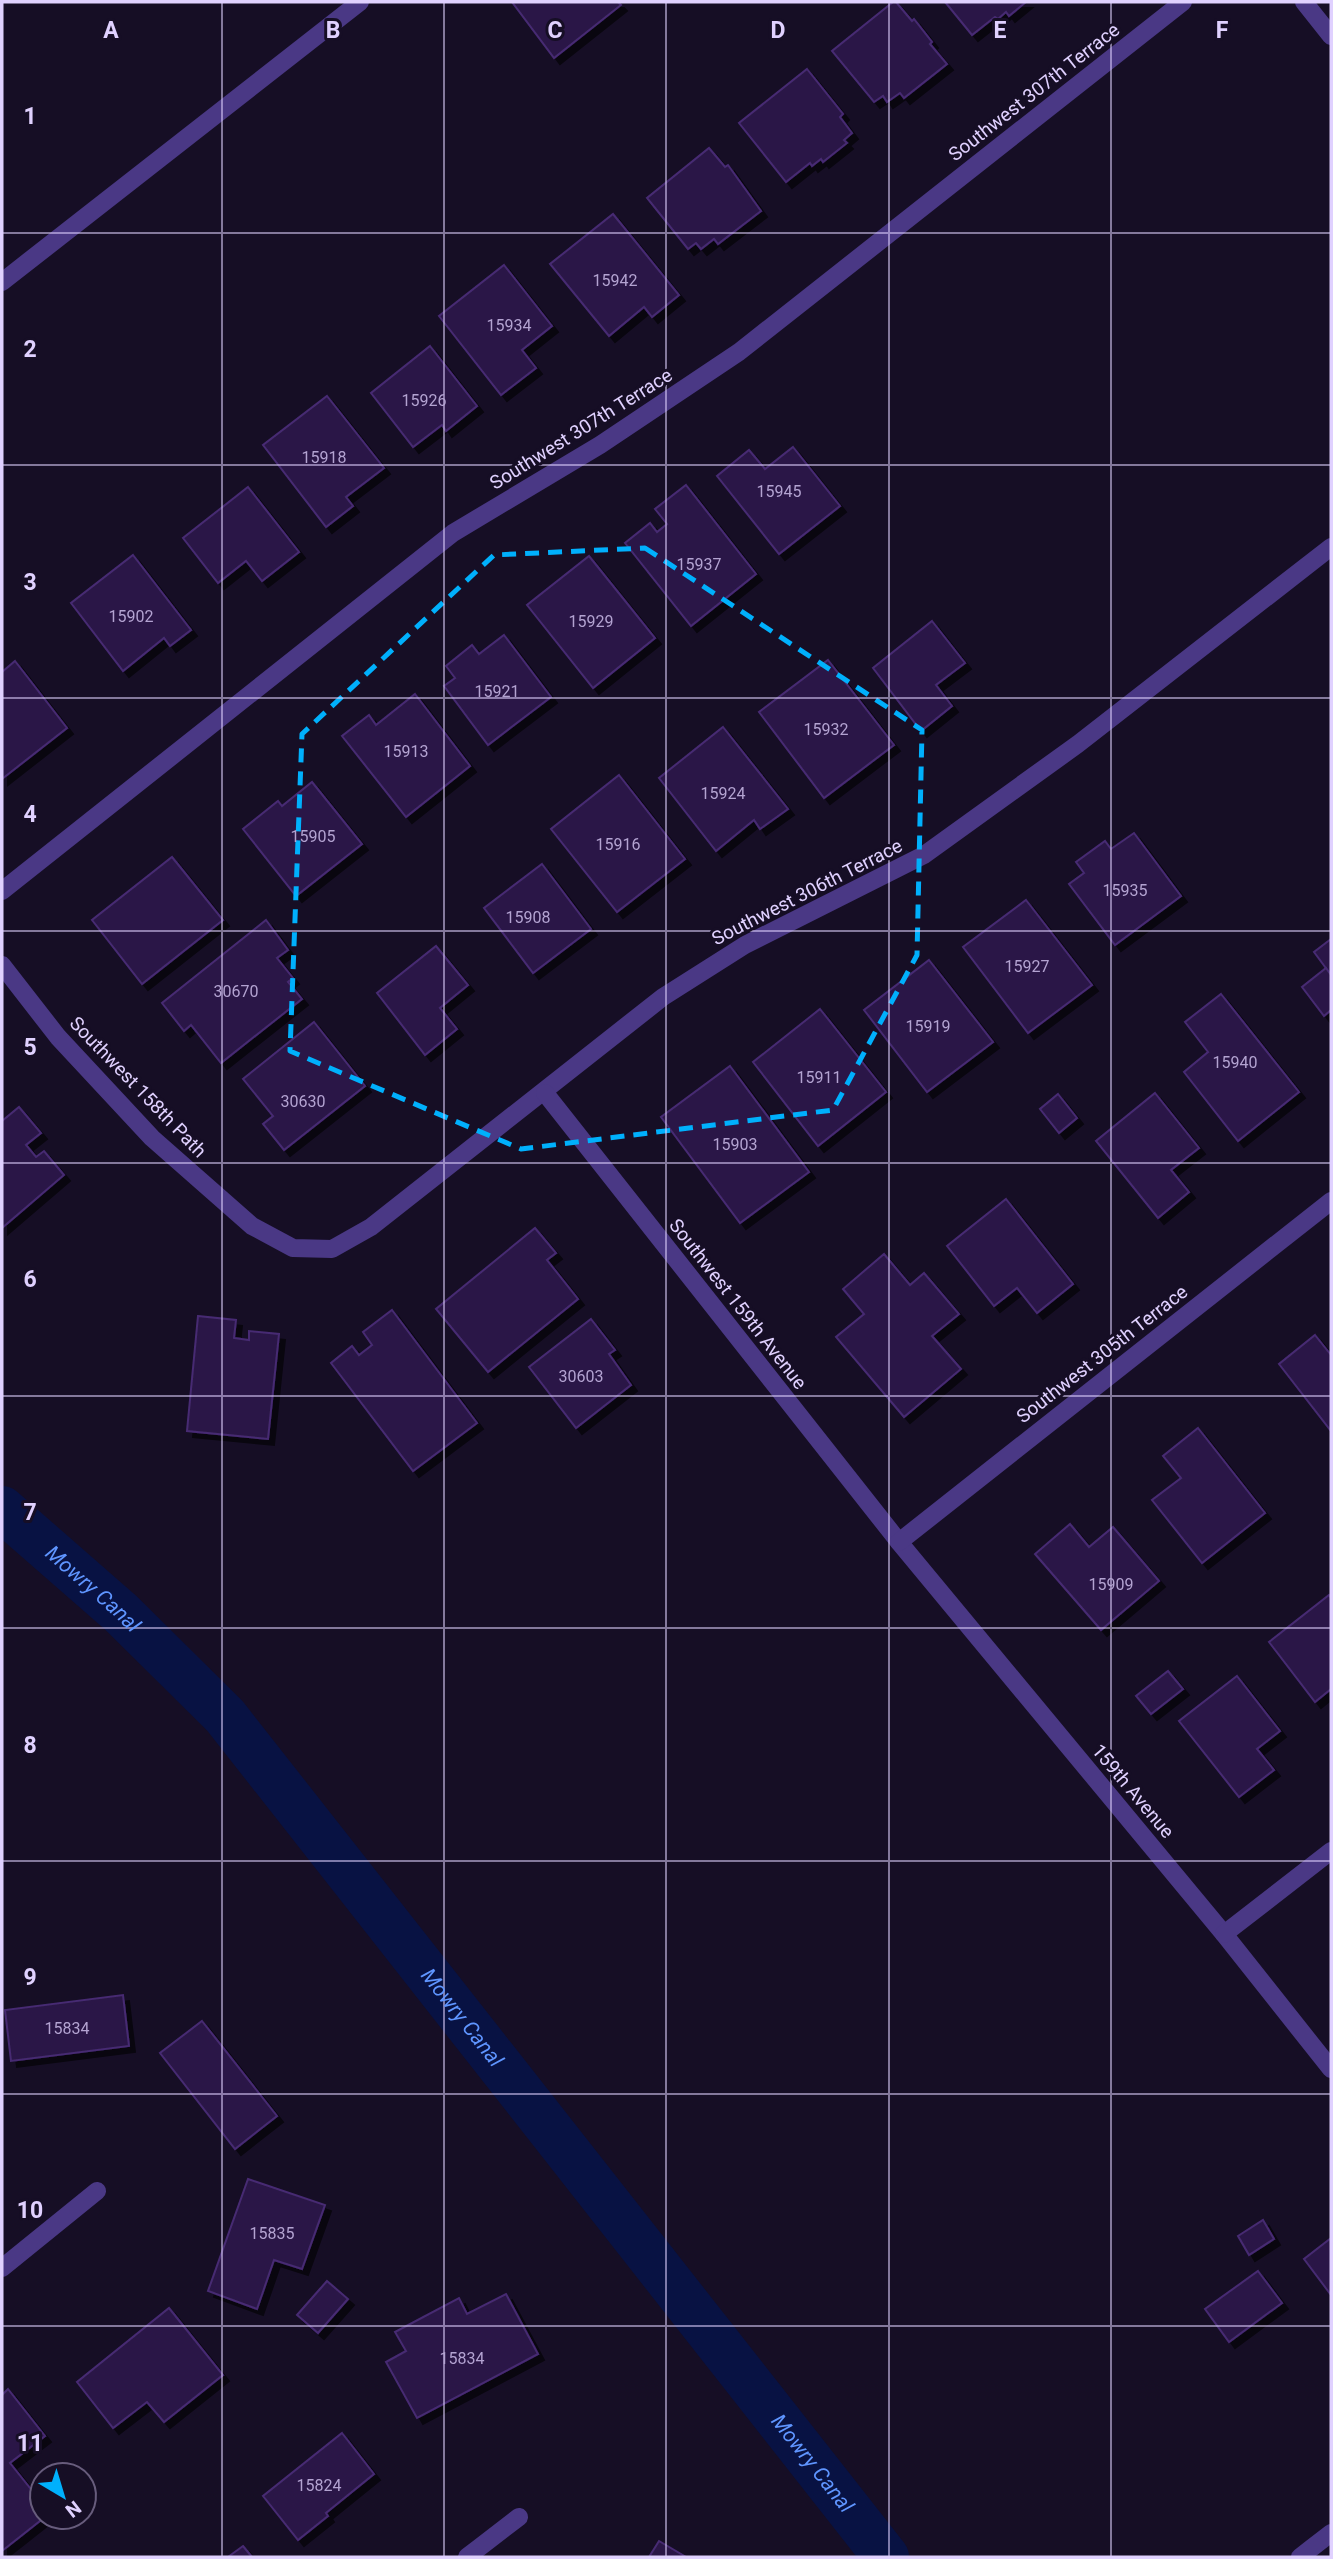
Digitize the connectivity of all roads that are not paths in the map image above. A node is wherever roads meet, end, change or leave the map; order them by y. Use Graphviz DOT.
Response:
graph roads {
  1 [pos="360,2"];
  2 [pos="1183,2"];
  3 [pos="1304,2"];
  4 [pos="1331,36"];
  5 [pos="2,282"];
  6 [pos="1331,547"];
  7 [pos="2,891"];
  8 [pos="2,965"];
  9 [pos="545,1093"];
  10 [pos="1331,1201"];
  11 [pos="293,1248"];
  12 [pos="899,1542"];
  13 [pos="1331,1851"];
  14 [pos="1224,1934"];
  15 [pos="1331,2070"];
  16 [pos="97,2191"];
  17 [pos="2,2268"];
  18 [pos="519,2517"];
  19 [pos="1331,2533"];
  20 [pos="467,2557"];
  21 [pos="1300,2557"];
  1 -- 5 [label="street"];
  2 -- 7 [label="street, Southwest 307th Terrace"];
  3 -- 4 [label="street"];
  6 -- 9 [label="street, Southwest 306th Terrace"];
  8 -- 11 [label="street, Southwest 158th Path"];
  9 -- 11 [label="street, Southwest 306th Terrace"];
  9 -- 12 [label="street, Southwest 159th Avenue"];
  10 -- 12 [label="street, Southwest 305th Terrace"];
  12 -- 14 [label="street, 159th Avenue"];
  13 -- 14 [label="street"];
  14 -- 15 [label="street, 159th Avenue"];
  16 -- 17 [label="street"];
  18 -- 20 [label="street"];
  19 -- 21 [label="street"];
}
